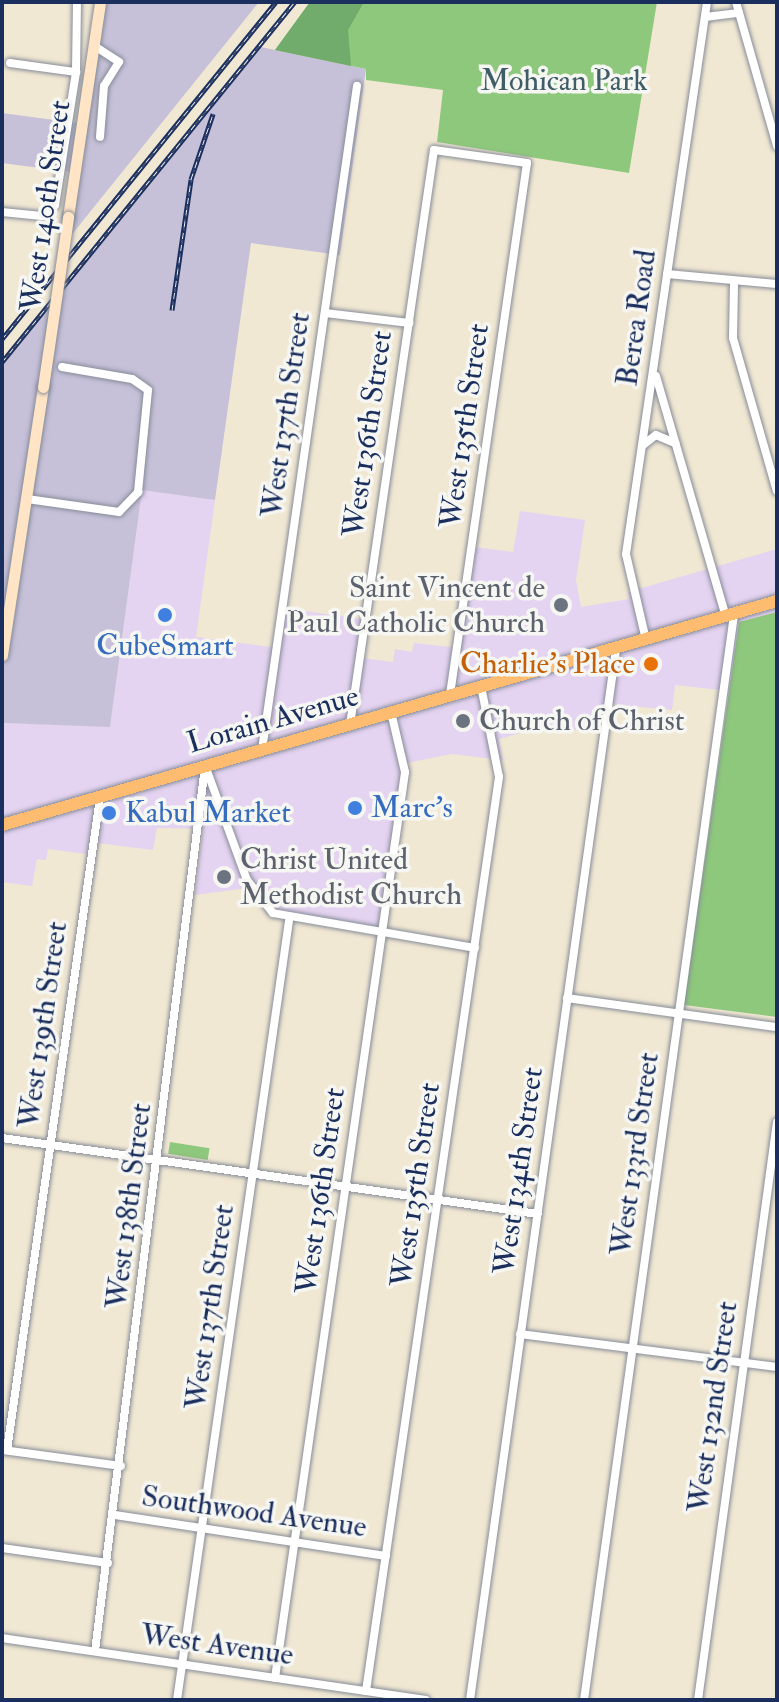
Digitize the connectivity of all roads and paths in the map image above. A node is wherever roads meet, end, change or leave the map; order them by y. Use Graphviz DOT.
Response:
graph roads {
  1 [pos="77,2"];
  2 [pos="100,2"];
  3 [pos="707,2"];
  4 [pos="736,2"];
  5 [pos="739,13"];
  6 [pos="705,17"];
  7 [pos="93,45"];
  8 [pos="10,63"];
  9 [pos="76,72"];
  10 [pos="357,86"];
  11 [pos="100,137"];
  12 [pos="777,146"];
  13 [pos="434,150"];
  14 [pos="2,212"];
  15 [pos="667,274"];
  16 [pos="777,284"];
  17 [pos="734,285"];
  18 [pos="325,313"];
  19 [pos="409,323"];
  20 [pos="62,367"];
  21 [pos="654,371"];
  22 [pos="675,444"];
  23 [pos="642,446"];
  24 [pos="777,491"];
  25 [pos="27,499"];
  26 [pos="777,604"];
  27 [pos="730,616"];
  28 [pos="646,640"];
  29 [pos="616,649"];
  30 [pos="2,655"];
  31 [pos="481,686"];
  32 [pos="450,695"];
  33 [pos="391,712"];
  34 [pos="350,725"];
  35 [pos="262,750"];
  36 [pos="205,766"];
  37 [pos="100,797"];
  38 [pos="2,825"];
  39 [pos="289,921"];
  40 [pos="382,934"];
  41 [pos="475,948"];
  42 [pos="567,998"];
  43 [pos="679,1012"];
  44 [pos="777,1027"];
  45 [pos="777,1122"];
  46 [pos="2,1138"];
  47 [pos="51,1144"];
  48 [pos="159,1159"];
  49 [pos="254,1173"];
  50 [pos="346,1186"];
  51 [pos="438,1198"];
  52 [pos="538,1214"];
  53 [pos="520,1334"];
  54 [pos="633,1347"];
  55 [pos="744,1363"];
  56 [pos="777,1367"];
  57 [pos="5,1450"];
  58 [pos="121,1466"];
  59 [pos="115,1515"];
  60 [pos="202,1529"];
  61 [pos="295,1543"];
  62 [pos="2,1548"];
  63 [pos="386,1556"];
  64 [pos="108,1563"];
  65 [pos="2,1638"];
  66 [pos="95,1651"];
  67 [pos="182,1664"];
  68 [pos="275,1678"];
  69 [pos="366,1691"];
  70 [pos="177,1700"];
  71 [pos="425,1700"];
  72 [pos="470,1700"];
  73 [pos="584,1700"];
  74 [pos="698,1700"];
  1 -- 9 [label="street"];
  2 -- 7 [label="main road, West 140th Street"];
  3 -- 6 [label="street, Berea Road"];
  4 -- 5 [label="street"];
  5 -- 6 [label="street"];
  5 -- 12 [label="street"];
  6 -- 15 [label="street, Berea Road"];
  7 -- 11 [label="street"];
  7 -- 25 [label="main road, West 140th Street, bridge"];
  8 -- 9 [label="street"];
  9 -- 14 [label="street"];
  10 -- 18 [label="street, West 137th Street"];
  13 -- 19 [label="street, West 136th Street"];
  13 -- 32 [label="street, West 135th Street"];
  15 -- 17 [label="street"];
  15 -- 21 [label="street, Berea Road"];
  16 -- 17 [label="street"];
  17 -- 24 [label="street"];
  18 -- 19 [label="street"];
  18 -- 35 [label="street, West 137th Street"];
  19 -- 34 [label="street, West 136th Street"];
  20 -- 25 [label="street"];
  21 -- 22 [label="street, West 133rd Street"];
  21 -- 23 [label="street, Berea Road"];
  22 -- 23 [label="street"];
  22 -- 27 [label="street, West 133rd Street"];
  23 -- 28 [label="street, Berea Road"];
  25 -- 30 [label="main road, West 140th Street"];
  26 -- 27 [label="main road, Lorain Avenue"];
  27 -- 28 [label="main road, Lorain Avenue"];
  27 -- 43 [label="street, West 133rd Street"];
  28 -- 29 [label="main road, Lorain Avenue"];
  29 -- 31 [label="main road, Lorain Avenue"];
  29 -- 42 [label="street, West 134th Street"];
  31 -- 32 [label="main road, Lorain Avenue"];
  31 -- 41 [label="street, West 135th Street"];
  32 -- 33 [label="main road, Lorain Avenue"];
  33 -- 34 [label="main road, Lorain Avenue"];
  33 -- 40 [label="street, West 136th Street"];
  34 -- 35 [label="main road, Lorain Avenue"];
  35 -- 36 [label="main road, Lorain Avenue"];
  36 -- 37 [label="main road, Lorain Avenue"];
  36 -- 39 [label="street"];
  36 -- 48 [label="street, West 138th Street"];
  37 -- 38 [label="main road, Lorain Avenue"];
  37 -- 47 [label="street, West 139th Street"];
  39 -- 40 [label="street"];
  39 -- 49 [label="street, West 137th Street"];
  40 -- 41 [label="street"];
  40 -- 50 [label="street, West 136th Street"];
  41 -- 51 [label="street, West 135th Street"];
  42 -- 43 [label="street"];
  42 -- 52 [label="street, West 134th Street"];
  43 -- 44 [label="street"];
  43 -- 54 [label="street, West 133rd Street"];
  45 -- 55 [label="street, West 132nd Street"];
  46 -- 47 [label="street"];
  47 -- 48 [label="street"];
  47 -- 57 [label="street, West 139th Street"];
  48 -- 49 [label="street"];
  48 -- 58 [label="street, West 138th Street"];
  49 -- 50 [label="street"];
  49 -- 60 [label="street, West 137th Street"];
  50 -- 51 [label="street"];
  50 -- 61 [label="street, West 136th Street"];
  51 -- 52 [label="street"];
  51 -- 63 [label="street, West 135th Street"];
  52 -- 53 [label="street, West 134th Street"];
  53 -- 54 [label="street"];
  53 -- 72 [label="street, West 134th Street"];
  54 -- 55 [label="street"];
  54 -- 73 [label="street, West 133rd Street"];
  55 -- 56 [label="street"];
  55 -- 74 [label="street, West 132nd Street"];
  57 -- 58 [label="street"];
  58 -- 59 [label="street, West 138th Street"];
  59 -- 60 [label="street, Southwood Avenue"];
  59 -- 64 [label="street, West 138th Street"];
  60 -- 61 [label="street, Southwood Avenue"];
  60 -- 67 [label="street, West 137th Street"];
  61 -- 63 [label="street, Southwood Avenue"];
  61 -- 68 [label="street, West 136th Street"];
  62 -- 64 [label="street"];
  63 -- 69 [label="street, West 135th Street"];
  64 -- 66 [label="street, West 138th Street"];
  65 -- 66 [label="street, West Avenue"];
  66 -- 67 [label="street, West Avenue"];
  67 -- 68 [label="street, West Avenue"];
  67 -- 70 [label="street, West 137th Street"];
  68 -- 69 [label="street, West Avenue"];
  69 -- 71 [label="street, West Avenue"];
}
